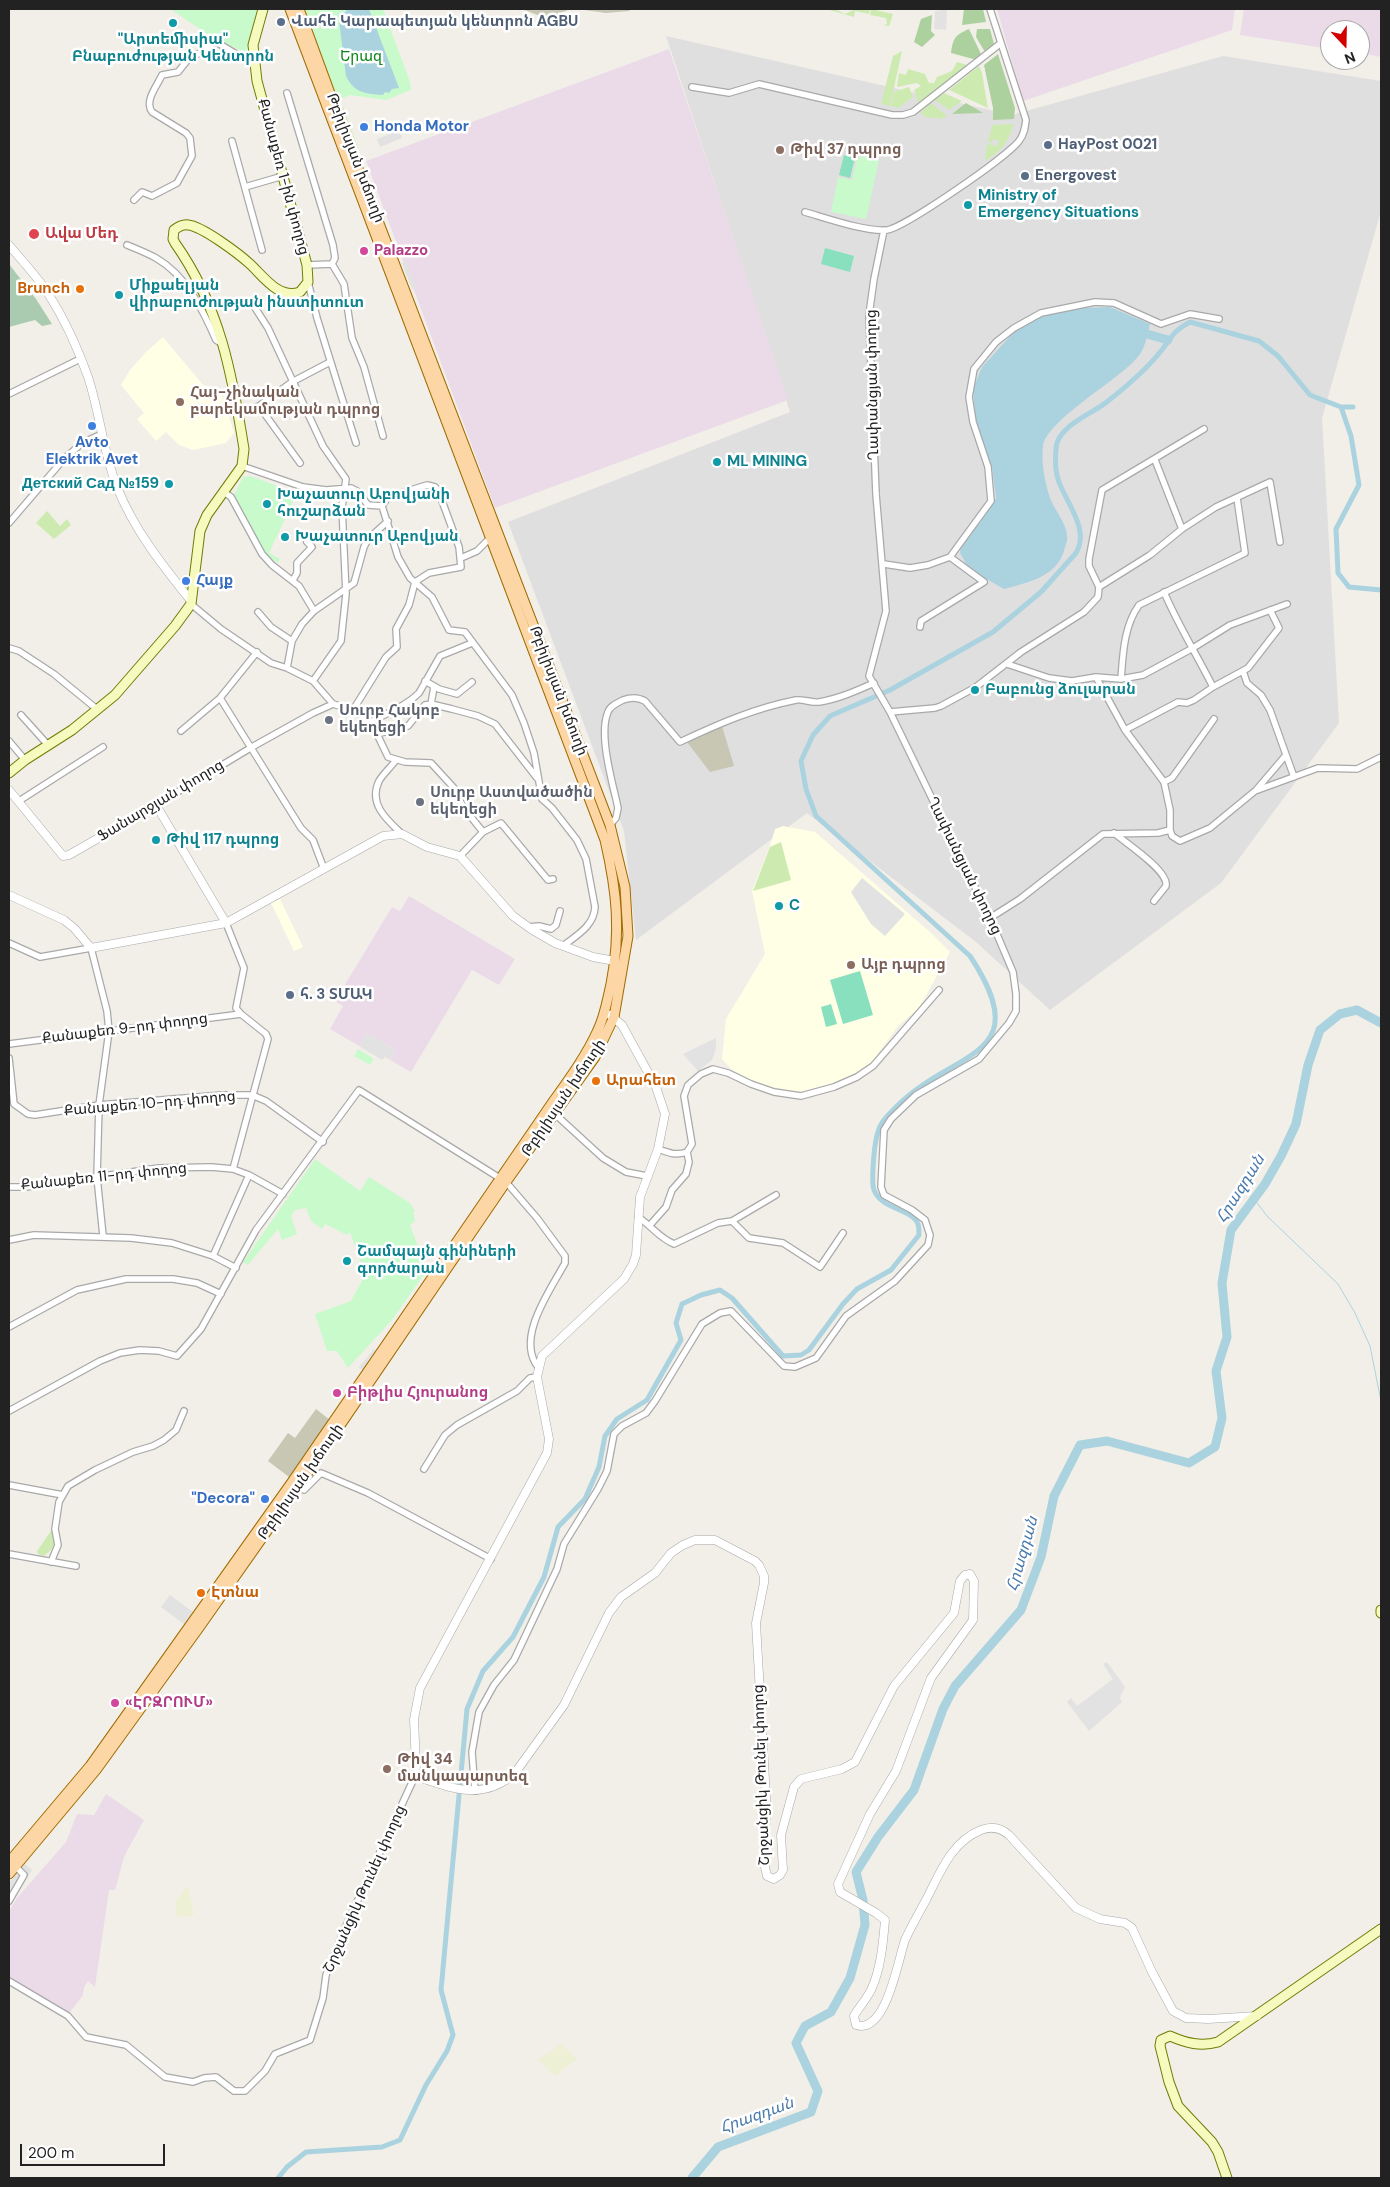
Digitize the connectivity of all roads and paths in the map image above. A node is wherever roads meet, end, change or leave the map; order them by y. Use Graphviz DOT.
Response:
graph roads {
  1 [pos="262,9"];
  2 [pos="267,9"];
  3 [pos="290,9"];
  4 [pos="299,9"];
  5 [pos="990,9"];
  6 [pos="1001,43"];
  7 [pos="255,56"];
  8 [pos="692,87"];
  9 [pos="287,94"];
  10 [pos="232,141"];
  11 [pos="349,155"];
  12 [pos="283,176"];
  13 [pos="245,187"];
  14 [pos="134,200"];
  15 [pos="805,212"];
  16 [pos="884,230"];
  17 [pos="127,244"];
  18 [pos="9,246"];
  19 [pos="262,250"];
  20 [pos="332,264"];
  21 [pos="307,266"];
  22 [pos="308,282"];
  23 [pos="252,303"];
  24 [pos="1219,318"];
  25 [pos="224,345"];
  26 [pos="78,360"];
  27 [pos="330,362"];
  28 [pos="292,382"];
  29 [pos="9,394"];
  30 [pos="259,406"];
  31 [pos="238,414"];
  32 [pos="1204,429"];
  33 [pos="100,435"];
  34 [pos="383,436"];
  35 [pos="356,443"];
  36 [pos="1155,460"];
  37 [pos="300,463"];
  38 [pos="242,466"];
  39 [pos="346,487"];
  40 [pos="224,492"];
  41 [pos="1237,498"];
  42 [pos="382,506"];
  43 [pos="488,517"];
  44 [pos="388,521"];
  45 [pos="9,523"];
  46 [pos="1182,529"];
  47 [pos="491,537"];
  48 [pos="307,542"];
  49 [pos="1280,542"];
  50 [pos="950,557"];
  51 [pos="461,558"];
  52 [pos="884,564"];
  53 [pos="293,580"];
  54 [pos="414,582"];
  55 [pos="1099,587"];
  56 [pos="345,588"];
  57 [pos="1164,592"];
  58 [pos="191,602"];
  59 [pos="1287,604"];
  60 [pos="1270,610"];
  61 [pos="314,611"];
  62 [pos="523,611"];
  63 [pos="258,612"];
  64 [pos="920,627"];
  65 [pos="292,641"];
  66 [pos="472,643"];
  67 [pos="9,648"];
  68 [pos="1193,648"];
  69 [pos="257,652"];
  70 [pos="1008,664"];
  71 [pos="287,668"];
  72 [pos="1243,671"];
  73 [pos="1096,677"];
  74 [pos="1121,679"];
  75 [pos="313,681"];
  76 [pos="426,681"];
  77 [pos="472,682"];
  78 [pos="876,685"];
  79 [pos="434,687"];
  80 [pos="1213,687"];
  81 [pos="220,698"];
  82 [pos="334,704"];
  83 [pos="431,704"];
  84 [pos="98,710"];
  85 [pos="353,710"];
  86 [pos="890,712"];
  87 [pos="21,714"];
  88 [pos="1214,720"];
  89 [pos="368,723"];
  90 [pos="1125,730"];
  91 [pos="181,731"];
  92 [pos="377,734"];
  93 [pos="9,741"];
  94 [pos="48,745"];
  95 [pos="103,747"];
  96 [pos="252,747"];
  97 [pos="1286,755"];
  98 [pos="1381,757"];
  99 [pos="25,760"];
  100 [pos="396,760"];
  101 [pos="9,773"];
  102 [pos="1294,776"];
  103 [pos="537,778"];
  104 [pos="1164,782"];
  105 [pos="9,790"];
  106 [pos="1256,791"];
  107 [pos="19,801"];
  108 [pos="156,805"];
  109 [pos="610,825"];
  110 [pos="1170,830"];
  111 [pos="483,832"];
  112 [pos="1114,833"];
  113 [pos="402,834"];
  114 [pos="460,856"];
  115 [pos="324,869"];
  116 [pos="553,879"];
  117 [pos="9,895"];
  118 [pos="1154,900"];
  119 [pos="560,911"];
  120 [pos="990,918"];
  121 [pos="226,923"];
  122 [pos="528,926"];
  123 [pos="9,943"];
  124 [pos="563,946"];
  125 [pos="90,948"];
  126 [pos="615,961"];
  127 [pos="938,990"];
  128 [pos="241,1014"];
  129 [pos="609,1015"];
  130 [pos="109,1031"];
  131 [pos="9,1044"];
  132 [pos="9,1058"];
  133 [pos="252,1095"];
  134 [pos="99,1106"];
  135 [pos="555,1114"];
  136 [pos="323,1142"];
  137 [pos="658,1148"];
  138 [pos="687,1152"];
  139 [pos="233,1169"];
  140 [pos="249,1175"];
  141 [pos="647,1176"];
  142 [pos="96,1177"];
  143 [pos="503,1180"];
  144 [pos="9,1186"];
  145 [pos="283,1194"];
  146 [pos="776,1195"];
  147 [pos="638,1217"];
  148 [pos="732,1221"];
  149 [pos="650,1225"];
  150 [pos="844,1233"];
  151 [pos="103,1236"];
  152 [pos="9,1240"];
  153 [pos="213,1256"];
  154 [pos="236,1268"];
  155 [pos="221,1294"];
  156 [pos="9,1327"];
  157 [pos="538,1367"];
  158 [pos="537,1377"];
  159 [pos="9,1411"];
  160 [pos="184,1411"];
  161 [pos="424,1469"];
  162 [pos="9,1485"];
  163 [pos="298,1487"];
  164 [pos="63,1495"];
  165 [pos="9,1554"];
  166 [pos="491,1559"];
  167 [pos="51,1562"];
  168 [pos="76,1566"];
  169 [pos="415,1776"];
  170 [pos="471,1791"];
  171 [pos="12,1864"];
  172 [pos="9,1874"];
  173 [pos="9,1901"];
  174 [pos="1381,1929"];
  175 [pos="11,1982"];
  176 [pos="9,1989"];
  177 [pos="1257,2016"];
  178 [pos="1223,2018"];
  179 [pos="1231,2034"];
  180 [pos="1227,2178"];
  1 -- 7 [label="main road, Քանաքեռ 1-ին փողոց"];
  2 -- 7 [label="main road, Քանաքեռ 1-ին փողոց"];
  3 -- 11 [label="main road, Թբիլիսյան խճուղի"];
  4 -- 11 [label="main road, Թբիլիսյան խճուղի"];
  5 -- 6 [label="street"];
  6 -- 8 [label="street"];
  6 -- 16 [label="street"];
  7 -- 12 [label="main road, Քանաքեռ 1-ին փողոց"];
  7 -- 14 [label="street"];
  9 -- 20 [label="street"];
  10 -- 13 [label="street"];
  11 -- 43 [label="main road, Թբիլիսյան խճուղի"];
  12 -- 13 [label="street"];
  12 -- 21 [label="main road, Քանաքեռ 1-ին փողոց"];
  13 -- 19 [label="street"];
  15 -- 16 [label="street"];
  16 -- 52 [label="street, Ղափանցյան փողոց"];
  17 -- 25 [label="street"];
  18 -- 26 [label="street"];
  18 -- 58 [label="street"];
  20 -- 21 [label="street"];
  20 -- 34 [label="street"];
  21 -- 22 [label="main road, Քանաքեռ 1-ին փողոց"];
  22 -- 25 [label="main road"];
  22 -- 27 [label="street, Քանաքեռ 1-ին փողոց"];
  23 -- 28 [label="street"];
  24 -- 50 [label="street"];
  25 -- 31 [label="main road"];
  26 -- 29 [label="street"];
  26 -- 33 [label="street"];
  27 -- 28 [label="street"];
  27 -- 35 [label="street, Քանաքեռ 1-ին փողոց"];
  28 -- 30 [label="street"];
  28 -- 39 [label="street"];
  30 -- 31 [label="street"];
  30 -- 37 [label="street"];
  31 -- 38 [label="main road"];
  32 -- 36 [label="street"];
  33 -- 45 [label="street"];
  33 -- 58 [label="street"];
  36 -- 46 [label="street"];
  36 -- 55 [label="street"];
  38 -- 39 [label="street"];
  38 -- 40 [label="main road"];
  39 -- 42 [label="street"];
  39 -- 56 [label="street"];
  40 -- 53 [label="street"];
  40 -- 58 [label="main road"];
  41 -- 46 [label="street"];
  41 -- 49 [label="street"];
  41 -- 57 [label="street"];
  42 -- 44 [label="street"];
  42 -- 51 [label="street"];
  43 -- 47 [label="main road, Թբիլիսյան խճուղի"];
  43 -- 62 [label="main road, Թբիլիսյան խճուղի"];
  44 -- 54 [label="street"];
  44 -- 56 [label="street"];
  46 -- 55 [label="street"];
  47 -- 51 [label="street"];
  47 -- 62 [label="main road, Թբիլիսյան խճուղի"];
  48 -- 53 [label="street"];
  50 -- 52 [label="street"];
  50 -- 64 [label="street"];
  51 -- 54 [label="street"];
  52 -- 78 [label="street, Ղափանցյան փողոց"];
  53 -- 61 [label="street"];
  54 -- 66 [label="street"];
  54 -- 85 [label="street"];
  55 -- 70 [label="street"];
  56 -- 61 [label="street"];
  56 -- 75 [label="street"];
  57 -- 68 [label="street"];
  57 -- 74 [label="street"];
  58 -- 69 [label="street"];
  58 -- 84 [label="main road"];
  59 -- 60 [label="street"];
  60 -- 68 [label="street"];
  60 -- 72 [label="street"];
  61 -- 65 [label="street"];
  62 -- 109 [label="main road, Թբիլիսյան խճուղի"];
  62 -- 126 [label="main road, Թբիլիսյան խճուղի"];
  63 -- 65 [label="street"];
  65 -- 71 [label="street"];
  66 -- 76 [label="street"];
  66 -- 103 [label="street"];
  67 -- 84 [label="street"];
  68 -- 74 [label="street"];
  68 -- 80 [label="street"];
  69 -- 71 [label="street"];
  69 -- 81 [label="street"];
  70 -- 73 [label="street"];
  70 -- 86 [label="street"];
  71 -- 75 [label="street"];
  72 -- 80 [label="street"];
  72 -- 97 [label="street"];
  73 -- 74 [label="street"];
  73 -- 90 [label="street"];
  75 -- 82 [label="street"];
  76 -- 79 [label="street"];
  76 -- 89 [label="street"];
  77 -- 79 [label="street"];
  78 -- 86 [label="street, Ղափանցյան փողոց"];
  78 -- 109 [label="street"];
  79 -- 83 [label="street"];
  80 -- 90 [label="street"];
  81 -- 91 [label="street"];
  81 -- 96 [label="street"];
  82 -- 85 [label="street"];
  82 -- 96 [label="street, Ֆանարջյան փողոց"];
  83 -- 92 [label="street"];
  83 -- 103 [label="street"];
  84 -- 94 [label="main road"];
  85 -- 89 [label="street"];
  86 -- 120 [label="street, Ղափանցյան փողոց"];
  87 -- 94 [label="street"];
  88 -- 104 [label="street"];
  89 -- 92 [label="street"];
  90 -- 104 [label="street"];
  92 -- 100 [label="street"];
  93 -- 99 [label="street"];
  94 -- 99 [label="main road"];
  95 -- 107 [label="street"];
  96 -- 108 [label="street, Ֆանարջյան փողոց"];
  96 -- 115 [label="street"];
  97 -- 102 [label="street"];
  97 -- 106 [label="street"];
  98 -- 102 [label="street"];
  99 -- 101 [label="main road"];
  100 -- 111 [label="street"];
  100 -- 113 [label="street"];
  102 -- 106 [label="street"];
  103 -- 124 [label="street"];
  104 -- 110 [label="street"];
  105 -- 107 [label="street, Ֆանարջյան փողոց"];
  106 -- 110 [label="street"];
  107 -- 108 [label="street, Ֆանարջյան փողոց"];
  108 -- 121 [label="street"];
  109 -- 129 [label="main road, Թբիլիսյան խճուղի"];
  110 -- 112 [label="street"];
  111 -- 114 [label="street"];
  111 -- 116 [label="street"];
  112 -- 118 [label="street"];
  112 -- 120 [label="street"];
  113 -- 114 [label="street"];
  113 -- 115 [label="street"];
  114 -- 122 [label="street"];
  115 -- 121 [label="street"];
  117 -- 125 [label="street"];
  119 -- 122 [label="street"];
  120 -- 170 [label="street, Ղափանցյան փողոց"];
  121 -- 125 [label="street"];
  121 -- 128 [label="street"];
  122 -- 124 [label="street"];
  123 -- 125 [label="street"];
  124 -- 126 [label="street"];
  125 -- 130 [label="street"];
  126 -- 129 [label="main road, Թբիլիսյան խճուղի"];
  127 -- 138 [label="street"];
  128 -- 130 [label="street, Քանաքեռ 9-րդ փողոց"];
  128 -- 133 [label="street"];
  129 -- 135 [label="main road, Թբիլիսյան խճուղի"];
  129 -- 137 [label="street, Շրջանցիկ Թունել փողոց"];
  129 -- 143 [label="main road, Թբիլիսյան խճուղի"];
  130 -- 131 [label="street, Քանաքեռ 9-րդ փողոց"];
  130 -- 134 [label="street"];
  132 -- 134 [label="street, Քանաքեռ 10-րդ փողոց"];
  133 -- 134 [label="street, Քանաքեռ 10-րդ փողոց"];
  133 -- 136 [label="street, Քանաքեռ 10-րդ փողոց"];
  133 -- 139 [label="street"];
  134 -- 142 [label="street"];
  135 -- 141 [label="street"];
  135 -- 143 [label="main road, Թբիլիսյան խճուղի"];
  136 -- 143 [label="street"];
  136 -- 145 [label="street"];
  137 -- 138 [label="street"];
  137 -- 141 [label="street, Շրջանցիկ Թունել փողոց"];
  138 -- 149 [label="street"];
  139 -- 140 [label="street, Քանաքեռ 11-րդ փողոց"];
  139 -- 142 [label="street, Քանաքեռ 11-րդ փողոց"];
  140 -- 145 [label="street, Քանաքեռ 11-րդ փողոց"];
  140 -- 153 [label="street"];
  141 -- 147 [label="street, Շրջանցիկ Թունել փողոց"];
  142 -- 144 [label="street, Քանաքեռ 11-րդ փողոց"];
  142 -- 151 [label="street"];
  143 -- 157 [label="street"];
  143 -- 163 [label="main road, Թբիլիսյան խճուղի"];
  143 -- 171 [label="main road, Թբիլիսյան խճուղի"];
  145 -- 154 [label="street"];
  146 -- 148 [label="street"];
  147 -- 149 [label="street"];
  147 -- 157 [label="street, Շրջանցիկ Թունել փողոց"];
  148 -- 149 [label="street"];
  148 -- 150 [label="street"];
  151 -- 152 [label="street"];
  151 -- 153 [label="street"];
  153 -- 154 [label="street"];
  154 -- 155 [label="street"];
  155 -- 156 [label="street"];
  155 -- 159 [label="street"];
  157 -- 158 [label="street, Շրջանցիկ Թունել փողոց"];
  158 -- 161 [label="street"];
  158 -- 166 [label="street, Շրջանցիկ Թունել փողոց"];
  160 -- 164 [label="street"];
  162 -- 164 [label="street"];
  163 -- 166 [label="street"];
  163 -- 171 [label="main road, Թբիլիսյան խճուղի"];
  164 -- 167 [label="street"];
  165 -- 167 [label="street"];
  166 -- 169 [label="street, Շրջանցիկ Թունել փողոց"];
  167 -- 168 [label="street"];
  169 -- 170 [label="street, Շրջանցիկ Թունել փողոց"];
  169 -- 175 [label="street, Շրջանցիկ Թունել փողոց"];
  170 -- 178 [label="street, Շրջանցիկ Թունել փողոց"];
  171 -- 172 [label="main road, Թբիլիսյան խճուղի"];
  171 -- 173 [label="street"];
  174 -- 177 [label="main road"];
  175 -- 176 [label="street"];
  177 -- 178 [label="street"];
  177 -- 179 [label="main road"];
  178 -- 179 [label="street"];
  179 -- 180 [label="main road"];
}
